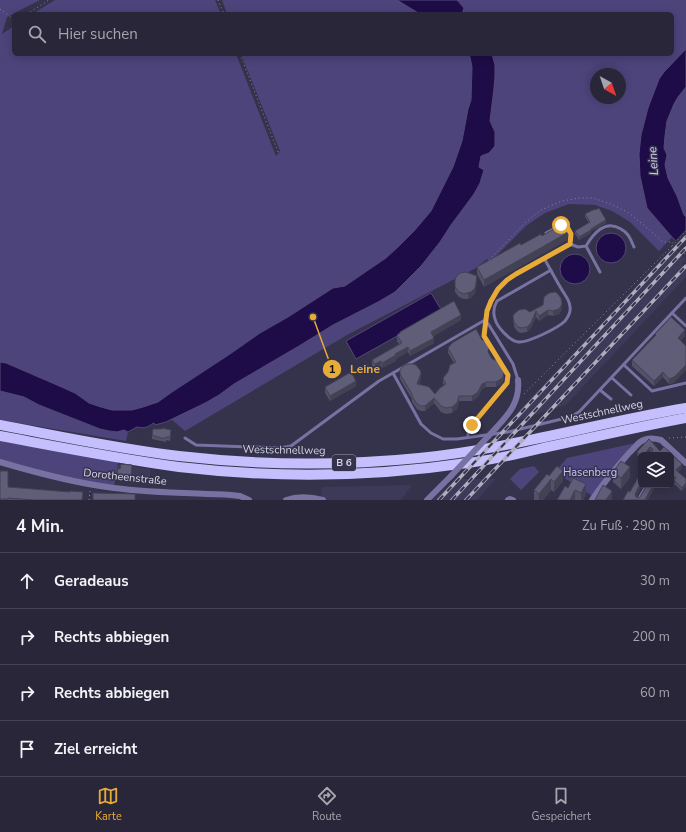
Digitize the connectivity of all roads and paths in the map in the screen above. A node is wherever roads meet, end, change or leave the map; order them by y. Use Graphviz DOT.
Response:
graph roads {
  1 [pos="48,0"];
  2 [pos="218,0"];
  3 [pos="0,9"];
  4 [pos="30,12"];
  5 [pos="223,12"];
  6 [pos="12,18"];
  7 [pos="241,56"];
  8 [pos="278,152"];
  9 [pos="686,231"];
  10 [pos="543,235"];
  11 [pos="570,244"];
  12 [pos="586,246"];
  13 [pos="634,247"];
  14 [pos="686,255"];
  15 [pos="544,258"];
  16 [pos="489,261"];
  17 [pos="551,270"];
  18 [pos="600,272"];
  19 [pos="492,298"];
  20 [pos="686,298"];
  21 [pos="496,301"];
  22 [pos="672,313"];
  23 [pos="485,320"];
  24 [pos="686,326"];
  25 [pos="624,365"];
  26 [pos="393,373"];
  27 [pos="612,378"];
  28 [pos="518,380"];
  29 [pos="686,383"];
  30 [pos="600,390"];
  31 [pos="525,394"];
  32 [pos="630,395"];
  33 [pos="610,400"];
  34 [pos="686,408"];
  35 [pos="686,418"];
  36 [pos="0,425"];
  37 [pos="0,436"];
  38 [pos="468,437"];
  39 [pos="686,437"];
  40 [pos="185,438"];
  41 [pos="661,440"];
  42 [pos="0,462"];
  43 [pos="686,463"];
  44 [pos="90,484"];
  45 [pos="645,488"];
  46 [pos="89,500"];
  47 [pos="250,500"];
  48 [pos="286,500"];
  49 [pos="323,500"];
  50 [pos="427,500"];
  51 [pos="592,500"];
  52 [pos="638,500"];
  1 -- 4 [label="path"];
  2 -- 5 [label="path"];
  3 -- 6 [label="path"];
  7 -- 8 [label="path"];
  9 -- 31 [label="path, bridge"];
  10 -- 11 [label="lane"];
  11 -- 12 [label="lane"];
  11 -- 15 [label="lane"];
  12 -- 13 [label="lane"];
  12 -- 18 [label="lane"];
  14 -- 16 [label="path"];
  15 -- 17 [label="lane"];
  15 -- 19 [label="lane"];
  17 -- 21 [label="lane"];
  17 -- 21 [label="lane"];
  19 -- 21 [label="lane"];
  19 -- 23 [label="lane"];
  20 -- 22 [label="lane"];
  22 -- 24 [label="lane"];
  22 -- 25 [label="lane"];
  23 -- 26 [label="lane"];
  23 -- 28 [label="lane"];
  23 -- 38 [label="lane"];
  25 -- 27 [label="lane"];
  25 -- 29 [label="lane"];
  26 -- 38 [label="lane"];
  26 -- 40 [label="lane"];
  27 -- 30 [label="lane"];
  27 -- 32 [label="lane"];
  28 -- 50 [label="street, bridge"];
  30 -- 33 [label="lane"];
  30 -- 38 [label="lane"];
  34 -- 36 [label="highway, Westschnellweg / B 6"];
  35 -- 37 [label="highway, Westschnellweg / B 6"];
  39 -- 41 [label="path"];
  41 -- 43 [label="street"];
  41 -- 51 [label="street"];
  42 -- 44 [label="street, Dorotheenstraße"];
  44 -- 46 [label="path"];
  44 -- 47 [label="street, Dorotheenstraße"];
  45 -- 52 [label="lane"];
  48 -- 49 [label="street"];
}
